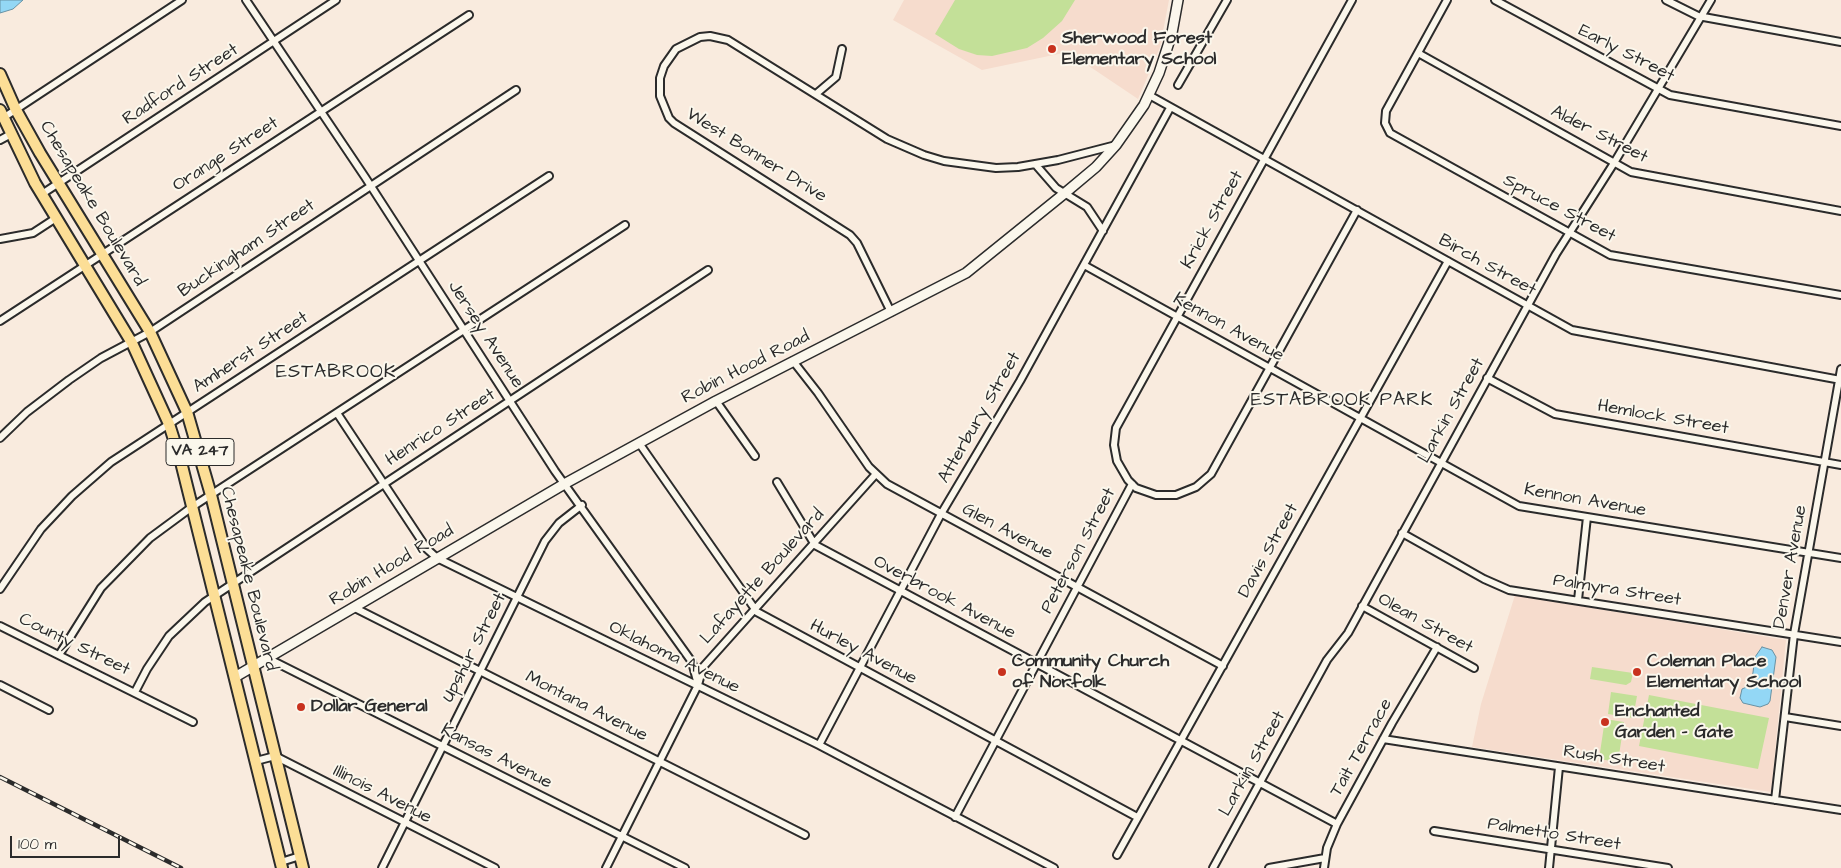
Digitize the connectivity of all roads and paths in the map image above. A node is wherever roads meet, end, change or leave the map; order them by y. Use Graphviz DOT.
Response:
graph roads {
  1 [pos="182,0"];
  2 [pos="246,0"];
  3 [pos="336,0"];
  4 [pos="1178,0"];
  5 [pos="1227,0"];
  6 [pos="1352,0"];
  7 [pos="1447,0"];
  8 [pos="1494,0"];
  9 [pos="1666,0"];
  10 [pos="1711,0"];
  11 [pos="469,15"];
  12 [pos="1701,16"];
  13 [pos="274,41"];
  14 [pos="1841,42"];
  15 [pos="842,49"];
  16 [pos="1418,53"];
  17 [pos="0,74"];
  18 [pos="1178,85"];
  19 [pos="516,90"];
  20 [pos="1658,90"];
  21 [pos="816,94"];
  22 [pos="1149,95"];
  23 [pos="1170,108"];
  24 [pos="16,110"];
  25 [pos="320,110"];
  26 [pos="2,114"];
  27 [pos="1841,126"];
  28 [pos="11,134"];
  29 [pos="0,140"];
  30 [pos="1116,146"];
  31 [pos="1264,159"];
  32 [pos="1614,163"];
  33 [pos="1036,165"];
  34 [pos="549,176"];
  35 [pos="59,183"];
  36 [pos="370,186"];
  37 [pos="1065,193"];
  38 [pos="42,194"];
  39 [pos="1357,210"];
  40 [pos="1841,211"];
  41 [pos="56,218"];
  42 [pos="625,226"];
  43 [pos="1103,231"];
  44 [pos="1569,233"];
  45 [pos="0,239"];
  46 [pos="102,254"];
  47 [pos="418,260"];
  48 [pos="1448,261"];
  49 [pos="85,265"];
  50 [pos="1084,266"];
  51 [pos="708,270"];
  52 [pos="1841,296"];
  53 [pos="1527,306"];
  54 [pos="891,312"];
  55 [pos="1176,316"];
  56 [pos="0,321"];
  57 [pos="464,330"];
  58 [pos="150,332"];
  59 [pos="132,343"];
  60 [pos="793,361"];
  61 [pos="1270,369"];
  62 [pos="1841,369"];
  63 [pos="1487,378"];
  64 [pos="1840,380"];
  65 [pos="510,401"];
  66 [pos="716,401"];
  67 [pos="186,412"];
  68 [pos="337,413"];
  69 [pos="1360,418"];
  70 [pos="169,424"];
  71 [pos="0,438"];
  72 [pos="639,443"];
  73 [pos="755,456"];
  74 [pos="1824,462"];
  75 [pos="1440,464"];
  76 [pos="1841,465"];
  77 [pos="875,475"];
  78 [pos="777,482"];
  79 [pos="566,483"];
  80 [pos="383,484"];
  81 [pos="1132,484"];
  82 [pos="211,495"];
  83 [pos="582,505"];
  84 [pos="192,507"];
  85 [pos="941,514"];
  86 [pos="1587,517"];
  87 [pos="1402,533"];
  88 [pos="813,544"];
  89 [pos="1808,552"];
  90 [pos="437,558"];
  91 [pos="1841,558"];
  92 [pos="232,583"];
  93 [pos="1076,587"];
  94 [pos="0,589"];
  95 [pos="900,592"];
  96 [pos="215,595"];
  97 [pos="518,597"];
  98 [pos="1578,600"];
  99 [pos="1362,606"];
  100 [pos="354,607"];
  101 [pos="754,610"];
  102 [pos="0,626"];
  103 [pos="1794,634"];
  104 [pos="1841,642"];
  105 [pos="1437,648"];
  106 [pos="59,655"];
  107 [pos="267,658"];
  108 [pos="1035,664"];
  109 [pos="253,666"];
  110 [pos="1223,666"];
  111 [pos="858,668"];
  112 [pos="1474,668"];
  113 [pos="481,671"];
  114 [pos="235,677"];
  115 [pos="0,685"];
  116 [pos="698,685"];
  117 [pos="135,692"];
  118 [pos="49,710"];
  119 [pos="1785,717"];
  120 [pos="193,722"];
  121 [pos="1841,726"];
  122 [pos="1383,739"];
  123 [pos="995,740"];
  124 [pos="1181,741"];
  125 [pos="819,744"];
  126 [pos="442,747"];
  127 [pos="275,756"];
  128 [pos="256,761"];
  129 [pos="660,762"];
  130 [pos="1559,767"];
  131 [pos="1260,784"];
  132 [pos="1775,800"];
  133 [pos="1841,810"];
  134 [pos="955,817"];
  135 [pos="1138,817"];
  136 [pos="405,823"];
  137 [pos="1337,824"];
  138 [pos="1434,831"];
  139 [pos="805,834"];
  140 [pos="622,836"];
  141 [pos="1551,849"];
  142 [pos="1117,855"];
  143 [pos="300,856"];
  144 [pos="1325,858"];
  145 [pos="281,865"];
  146 [pos="303,868"];
  147 [pos="382,868"];
  148 [pos="495,868"];
  149 [pos="606,868"];
  150 [pos="685,868"];
  151 [pos="1054,868"];
  152 [pos="1213,868"];
  153 [pos="1269,868"];
  154 [pos="1324,868"];
  155 [pos="1549,868"];
  156 [pos="1668,868"];
  1 -- 24 [label="street"];
  2 -- 13 [label="street, Jersey Avenue"];
  3 -- 13 [label="street, Radford Street"];
  4 -- 22 [label="street, Robin Hood Road"];
  5 -- 18 [label="street"];
  6 -- 31 [label="street, Krick Street"];
  7 -- 16 [label="street, Spruce Street"];
  8 -- 20 [label="street, Early Street"];
  9 -- 12 [label="street"];
  10 -- 12 [label="street, Larkin Street"];
  11 -- 25 [label="street, Orange Street"];
  12 -- 14 [label="street"];
  12 -- 20 [label="street, Larkin Street"];
  13 -- 25 [label="street, Jersey Avenue"];
  13 -- 35 [label="street, Radford Street"];
  15 -- 21 [label="street"];
  16 -- 32 [label="street, Alder Street"];
  16 -- 44 [label="street, Spruce Street"];
  17 -- 24 [label="main road, Chesapeake Boulevard / VA 247"];
  19 -- 36 [label="street, Buckingham Street"];
  20 -- 27 [label="street, Early Street"];
  20 -- 32 [label="street, Larkin Street"];
  21 -- 33 [label="street, West Bonner Drive"];
  21 -- 54 [label="street, West Bonner Drive"];
  22 -- 23 [label="street, Birch Street"];
  22 -- 30 [label="street, Robin Hood Road"];
  23 -- 31 [label="street, Birch Street"];
  23 -- 43 [label="street, Atterbury Street"];
  24 -- 26 [label="street"];
  24 -- 35 [label="main road, Chesapeake Boulevard / VA 247"];
  25 -- 36 [label="street, Jersey Avenue"];
  25 -- 46 [label="street, Orange Street"];
  26 -- 28 [label="main road, Chesapeake Boulevard / VA 247"];
  28 -- 29 [label="street"];
  28 -- 38 [label="main road, Chesapeake Boulevard / VA 247"];
  30 -- 33 [label="street, West Bonner Drive"];
  30 -- 37 [label="street, Robin Hood Road"];
  31 -- 39 [label="street, Birch Street"];
  31 -- 55 [label="street, Krick Street"];
  32 -- 40 [label="street, Alder Street"];
  32 -- 44 [label="street, Larkin Street"];
  33 -- 37 [label="street"];
  34 -- 47 [label="street, Amherst Street"];
  35 -- 38 [label="street, Radford Street"];
  35 -- 46 [label="main road, Chesapeake Boulevard / VA 247"];
  36 -- 47 [label="street, Jersey Avenue"];
  36 -- 58 [label="street, Buckingham Street"];
  37 -- 43 [label="street"];
  37 -- 54 [label="street, Robin Hood Road"];
  38 -- 41 [label="main road, Chesapeake Boulevard / VA 247"];
  39 -- 48 [label="street, Birch Street"];
  39 -- 61 [label="street, Peterson Street"];
  41 -- 45 [label="street"];
  41 -- 49 [label="main road, Chesapeake Boulevard / VA 247"];
  42 -- 57 [label="street"];
  43 -- 50 [label="street, Atterbury Street"];
  44 -- 52 [label="street, Spruce Street"];
  44 -- 53 [label="street, Larkin Street"];
  46 -- 49 [label="street, Orange Street"];
  46 -- 58 [label="main road, Chesapeake Boulevard / VA 247"];
  47 -- 57 [label="street, Jersey Avenue"];
  47 -- 67 [label="street, Amherst Street"];
  48 -- 53 [label="street, Birch Street"];
  48 -- 69 [label="street, Davis Street"];
  49 -- 56 [label="street, Orange Street"];
  49 -- 59 [label="main road, Chesapeake Boulevard / VA 247"];
  50 -- 55 [label="street, Kennon Avenue"];
  50 -- 85 [label="street, Atterbury Street"];
  51 -- 65 [label="street, Henrico Street"];
  53 -- 63 [label="street, Larkin Street"];
  53 -- 64 [label="street, Birch Street"];
  54 -- 60 [label="street, Robin Hood Road"];
  55 -- 61 [label="street, Kennon Avenue"];
  55 -- 81 [label="street, Krick Street"];
  57 -- 65 [label="street, Jersey Avenue"];
  57 -- 68 [label="street"];
  58 -- 59 [label="street, Buckingham Street"];
  58 -- 67 [label="main road, Chesapeake Boulevard / VA 247"];
  59 -- 70 [label="main road, Chesapeake Boulevard / VA 247"];
  59 -- 71 [label="street, Buckingham Street"];
  60 -- 66 [label="street, Robin Hood Road"];
  60 -- 77 [label="street, Glen Avenue"];
  61 -- 69 [label="street, Kennon Avenue"];
  61 -- 81 [label="street, Peterson Street"];
  62 -- 64 [label="street, Denver Avenue"];
  63 -- 74 [label="street, Hemlock Street"];
  63 -- 75 [label="street, Larkin Street"];
  64 -- 74 [label="street, Denver Avenue"];
  65 -- 79 [label="street, Jersey Avenue"];
  65 -- 80 [label="street, Henrico Street"];
  66 -- 72 [label="street, Robin Hood Road"];
  66 -- 73 [label="street"];
  67 -- 70 [label="street, Amherst Street"];
  67 -- 82 [label="main road, Chesapeake Boulevard / VA 247"];
  68 -- 80 [label="street, Oklahoma Avenue"];
  68 -- 82 [label="street"];
  69 -- 75 [label="street, Kennon Avenue"];
  69 -- 110 [label="street, Davis Street"];
  70 -- 84 [label="main road, Chesapeake Boulevard / VA 247"];
  70 -- 94 [label="street, Amherst Street"];
  72 -- 79 [label="street, Robin Hood Road"];
  72 -- 101 [label="street, Hurley Avenue"];
  74 -- 76 [label="street, Hemlock Street"];
  74 -- 89 [label="street, Denver Avenue"];
  75 -- 86 [label="street, Kennon Avenue"];
  75 -- 87 [label="street, Larkin Street"];
  77 -- 85 [label="street, Glen Avenue"];
  77 -- 88 [label="street, Lafayette Boulevard"];
  78 -- 88 [label="street"];
  79 -- 83 [label="street, Jersey Avenue"];
  79 -- 90 [label="street, Robin Hood Road"];
  80 -- 90 [label="street, Oklahoma Avenue"];
  80 -- 92 [label="street, Henrico Street"];
  81 -- 93 [label="street, Peterson Street"];
  82 -- 84 [label="street"];
  82 -- 92 [label="main road, Chesapeake Boulevard / VA 247"];
  83 -- 97 [label="street, Upshur Street"];
  83 -- 116 [label="street, Jersey Avenue"];
  84 -- 96 [label="main road, Chesapeake Boulevard / VA 247"];
  84 -- 106 [label="street"];
  85 -- 93 [label="street, Glen Avenue"];
  85 -- 95 [label="street, Atterbury Street"];
  86 -- 89 [label="street, Kennon Avenue"];
  86 -- 98 [label="street"];
  87 -- 98 [label="street, Palmyra Street"];
  87 -- 99 [label="street, Larkin Street"];
  88 -- 95 [label="street, Overbrook Avenue"];
  88 -- 101 [label="street, Lafayette Boulevard"];
  89 -- 91 [label="street, Kennon Avenue"];
  89 -- 103 [label="street, Denver Avenue"];
  90 -- 97 [label="street, Oklahoma Avenue"];
  90 -- 100 [label="street, Robin Hood Road"];
  92 -- 96 [label="street, Henrico Street"];
  92 -- 109 [label="main road, Chesapeake Boulevard / VA 247"];
  93 -- 108 [label="street, Peterson Street"];
  93 -- 110 [label="street, Glen Avenue"];
  95 -- 108 [label="street, Overbrook Avenue"];
  95 -- 111 [label="street, Atterbury Street"];
  96 -- 114 [label="main road, Chesapeake Boulevard / VA 247"];
  96 -- 117 [label="street, County Street"];
  97 -- 113 [label="street, Upshur Street"];
  97 -- 116 [label="street, Oklahoma Avenue"];
  98 -- 103 [label="street, Palmyra Street"];
  99 -- 105 [label="street, Olean Street"];
  99 -- 131 [label="street, Larkin Street"];
  100 -- 107 [label="street, Robin Hood Road"];
  100 -- 113 [label="street, Montana Avenue"];
  101 -- 111 [label="street, Hurley Avenue"];
  101 -- 116 [label="street, Lafayette Boulevard"];
  102 -- 106 [label="street, County Street"];
  103 -- 104 [label="street, Palmyra Street"];
  103 -- 119 [label="street, Denver Avenue"];
  105 -- 112 [label="street, Olean Street"];
  105 -- 122 [label="street, Tait Terrace"];
  106 -- 117 [label="street, County Street"];
  107 -- 109 [label="street, Robin Hood Road"];
  107 -- 126 [label="street, Kansas Avenue"];
  108 -- 123 [label="street, Peterson Street"];
  108 -- 124 [label="street, Overbrook Avenue"];
  109 -- 114 [label="street, Robin Hood Road"];
  109 -- 127 [label="main road, Chesapeake Boulevard / VA 247"];
  110 -- 124 [label="street, Davis Street"];
  111 -- 123 [label="street, Hurley Avenue"];
  111 -- 125 [label="street, Atterbury Street"];
  113 -- 126 [label="street, Upshur Street"];
  113 -- 129 [label="street, Montana Avenue"];
  114 -- 128 [label="main road, Chesapeake Boulevard / VA 247"];
  115 -- 118 [label="street"];
  116 -- 125 [label="street, Oklahoma Avenue"];
  116 -- 129 [label="street, Lafayette Boulevard"];
  117 -- 120 [label="street, County Street"];
  119 -- 121 [label="street"];
  119 -- 132 [label="street, Denver Avenue"];
  122 -- 130 [label="street, Rush Street"];
  122 -- 137 [label="street, Tait Terrace"];
  123 -- 134 [label="street, Peterson Street"];
  123 -- 135 [label="street, Hurley Avenue"];
  124 -- 131 [label="street, Overbrook Avenue"];
  124 -- 135 [label="street, Davis Street"];
  125 -- 134 [label="street, Oklahoma Avenue"];
  126 -- 136 [label="street, Upshur Street"];
  126 -- 140 [label="street, Kansas Avenue"];
  127 -- 128 [label="street"];
  127 -- 136 [label="street, Illinois Avenue"];
  127 -- 143 [label="main road, Chesapeake Boulevard / VA 247"];
  128 -- 145 [label="main road, Chesapeake Boulevard / VA 247"];
  129 -- 139 [label="street, Montana Avenue"];
  129 -- 140 [label="street, Lafayette Boulevard"];
  130 -- 132 [label="street, Rush Street"];
  130 -- 141 [label="street"];
  131 -- 137 [label="street, Overbrook Avenue"];
  131 -- 152 [label="street, Larkin Street"];
  132 -- 133 [label="street, Rush Street"];
  134 -- 151 [label="street, Oklahoma Avenue"];
  135 -- 142 [label="street, Davis Street"];
  136 -- 147 [label="street, Upshur Street"];
  136 -- 148 [label="street, Illinois Avenue"];
  137 -- 144 [label="street, Tait Terrace"];
  138 -- 141 [label="street, Palmetto Street"];
  140 -- 149 [label="street, Lafayette Boulevard"];
  140 -- 150 [label="street, Kansas Avenue"];
  141 -- 155 [label="street"];
  141 -- 156 [label="street, Palmetto Street"];
  143 -- 145 [label="street"];
  143 -- 146 [label="main road, Chesapeake Boulevard / VA 247"];
  144 -- 153 [label="street"];
  144 -- 154 [label="street, Tait Terrace"];
}
